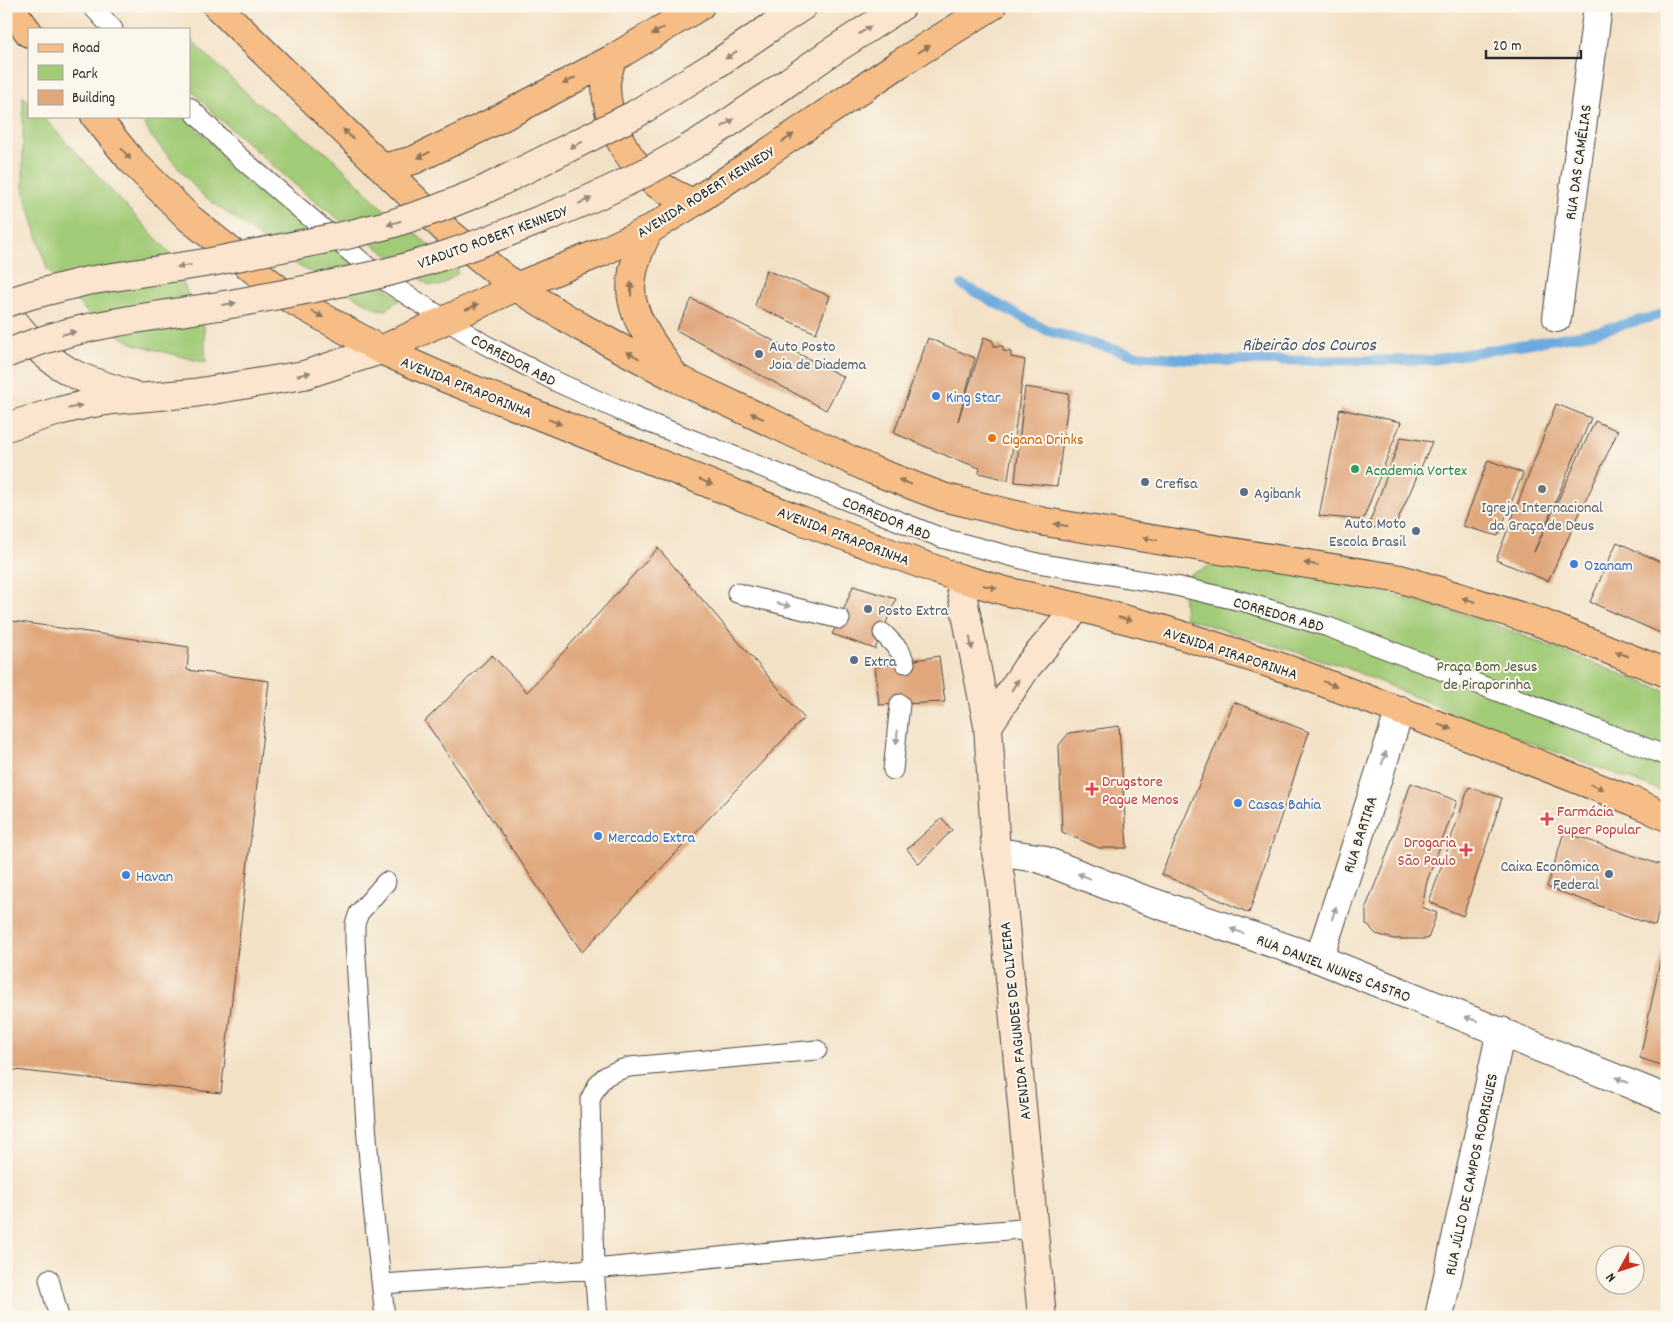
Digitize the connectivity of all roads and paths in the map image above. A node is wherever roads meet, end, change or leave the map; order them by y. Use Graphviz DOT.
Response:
graph roads {
  1 [pos="9,6"];
  2 [pos="92,6"];
  3 [pos="700,6"];
  4 [pos="803,6"];
  5 [pos="902,6"];
  6 [pos="992,6"];
  7 [pos="1598,6"];
  8 [pos="230,11"];
  9 [pos="112,28"];
  10 [pos="28,32"];
  11 [pos="612,59"];
  12 [pos="190,108"];
  13 [pos="97,118"];
  14 [pos="383,168"];
  15 [pos="693,203"];
  16 [pos="649,230"];
  17 [pos="516,288"];
  18 [pos="6,303"];
  19 [pos="6,311"];
  20 [pos="1557,318"];
  21 [pos="445,320"];
  22 [pos="381,350"];
  23 [pos="6,354"];
  24 [pos="676,378"];
  25 [pos="140,398"];
  26 [pos="6,426"];
  27 [pos="959,578"];
  28 [pos="736,594"];
  29 [pos="1078,607"];
  30 [pos="840,619"];
  31 [pos="883,633"];
  32 [pos="905,663"];
  33 [pos="1667,673"];
  34 [pos="900,704"];
  35 [pos="1400,710"];
  36 [pos="988,726"];
  37 [pos="1667,756"];
  38 [pos="893,770"];
  39 [pos="1667,817"];
  40 [pos="996,852"];
  41 [pos="386,882"];
  42 [pos="1319,959"];
  43 [pos="1501,1031"];
  44 [pos="817,1050"];
  45 [pos="1667,1098"];
  46 [pos="1034,1228"];
  47 [pos="594,1269"];
  48 [pos="48,1279"];
  49 [pos="383,1284"];
  50 [pos="59,1317"];
  51 [pos="385,1317"];
  52 [pos="598,1317"];
  53 [pos="1042,1317"];
  54 [pos="1439,1317"];
  1 -- 10 [label="main road"];
  2 -- 9 [label="lane"];
  3 -- 11 [label="main road, one-way"];
  4 -- 18 [label="main road, one-way, bridge"];
  23 -- 5 [label="main road, VIADUTO ROBERT KENNEDY, one-way, bridge"];
  15 -- 6 [label="main road, AVENIDA ROBERT KENNEDY, one-way"];
  7 -- 20 [label="street, RUA DAS CAMÉLIAS"];
  14 -- 8 [label="main road, one-way"];
  11 -- 14 [label="main road, one-way"];
  11 -- 15 [label="main road"];
  12 -- 21 [label="lane, CORREDOR ABD"];
  13 -- 22 [label="main road, AVENIDA PIRAPORINHA, one-way"];
  14 -- 17 [label="main road"];
  15 -- 16 [label="main road, AVENIDA ROBERT KENNEDY"];
  16 -- 17 [label="main road, AVENIDA ROBERT KENNEDY"];
  24 -- 16 [label="main road, one-way"];
  21 -- 17 [label="main road, AVENIDA ROBERT KENNEDY, one-way"];
  24 -- 17 [label="main road, one-way"];
  19 -- 25 [label="main road"];
  21 -- 22 [label="main road, AVENIDA ROBERT KENNEDY"];
  21 -- 37 [label="lane, CORREDOR ABD"];
  25 -- 22 [label="main road, AVENIDA ROBERT KENNEDY, one-way"];
  22 -- 27 [label="main road, AVENIDA PIRAPORINHA, one-way"];
  33 -- 24 [label="main road, one-way"];
  26 -- 25 [label="main road, AVENIDA ROBERT KENNEDY, one-way"];
  27 -- 29 [label="main road, AVENIDA PIRAPORINHA, one-way"];
  27 -- 36 [label="main road, AVENIDA FAGUNDES DE OLIVEIRA, one-way"];
  28 -- 30 [label="lane, one-way"];
  29 -- 35 [label="main road, AVENIDA PIRAPORINHA, one-way"];
  36 -- 29 [label="main road, one-way"];
  31 -- 32 [label="lane"];
  34 -- 38 [label="lane, one-way"];
  35 -- 39 [label="main road, AVENIDA PIRAPORINHA, one-way"];
  42 -- 35 [label="street, RUA BARTIRA, one-way"];
  36 -- 40 [label="main road, AVENIDA FAGUNDES DE OLIVEIRA"];
  42 -- 40 [label="street, RUA DANIEL NUNES CASTRO, one-way"];
  40 -- 46 [label="main road, AVENIDA FAGUNDES DE OLIVEIRA"];
  41 -- 49 [label="lane"];
  43 -- 42 [label="street, RUA DANIEL NUNES CASTRO, one-way"];
  45 -- 43 [label="street, RUA DANIEL NUNES CASTRO, one-way"];
  43 -- 54 [label="street, RUA JÚLIO DE CAMPOS RODRIGUES"];
  44 -- 47 [label="lane"];
  46 -- 47 [label="lane"];
  46 -- 53 [label="main road, AVENIDA FAGUNDES DE OLIVEIRA"];
  47 -- 49 [label="lane"];
  47 -- 52 [label="lane"];
  48 -- 50 [label="lane"];
  49 -- 51 [label="lane"];
}
